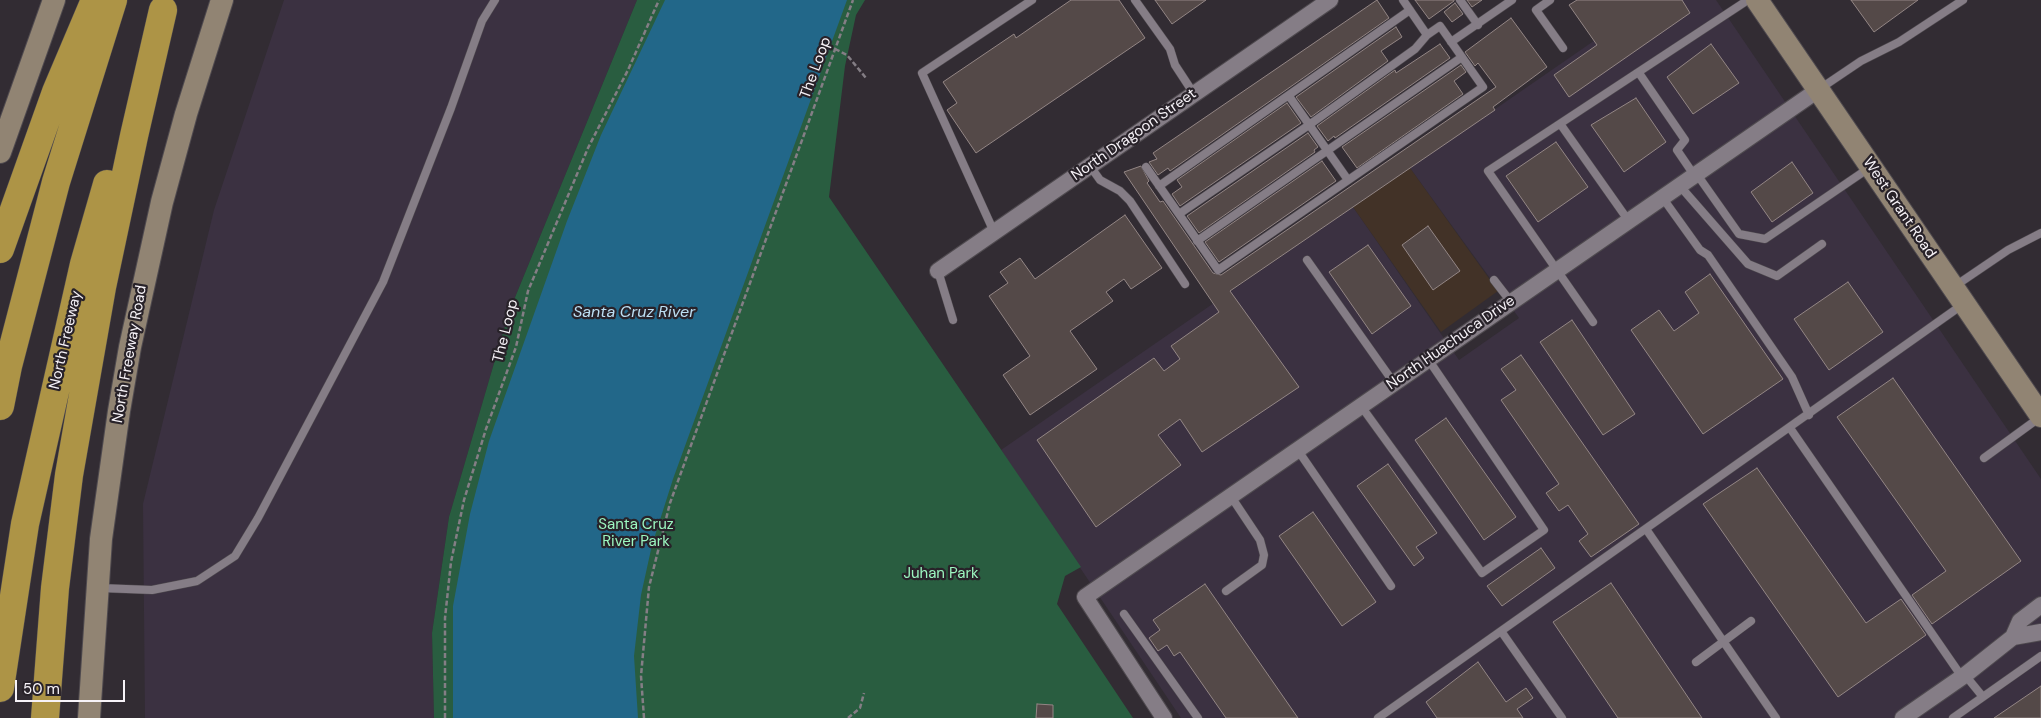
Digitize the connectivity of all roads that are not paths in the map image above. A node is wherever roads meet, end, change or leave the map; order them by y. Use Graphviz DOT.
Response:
graph roads {
  1 [pos="54,0"];
  2 [pos="95,0"];
  3 [pos="113,0"];
  4 [pos="222,0"];
  5 [pos="495,0"];
  6 [pos="1032,0"];
  7 [pos="1135,0"];
  8 [pos="1330,0"];
  9 [pos="1403,0"];
  10 [pos="1460,0"];
  11 [pos="1512,0"];
  12 [pos="1550,0"];
  13 [pos="1748,0"];
  14 [pos="1757,0"];
  15 [pos="1964,0"];
  16 [pos="165,5"];
  17 [pos="1410,10"];
  18 [pos="1478,25"];
  19 [pos="1427,35"];
  20 [pos="1452,42"];
  21 [pos="1564,48"];
  22 [pos="1462,57"];
  23 [pos="1639,72"];
  24 [pos="1818,90"];
  25 [pos="1194,94"];
  26 [pos="1289,96"];
  27 [pos="1309,125"];
  28 [pos="1561,125"];
  29 [pos="1326,149"];
  30 [pos="0,152"];
  31 [pos="1090,166"];
  32 [pos="1870,166"];
  33 [pos="1146,167"];
  34 [pos="1695,174"];
  35 [pos="1348,180"];
  36 [pos="1679,185"];
  37 [pos="1159,186"];
  38 [pos="1662,197"];
  39 [pos="1179,214"];
  40 [pos="1628,220"];
  41 [pos="994,232"];
  42 [pos="2041,233"];
  43 [pos="1197,241"];
  44 [pos="1822,244"];
  45 [pos="0,249"];
  46 [pos="1307,260"];
  47 [pos="1557,270"];
  48 [pos="938,271"];
  49 [pos="1494,280"];
  50 [pos="1185,284"];
  51 [pos="1958,295"];
  52 [pos="1511,302"];
  53 [pos="953,320"];
  54 [pos="1593,322"];
  55 [pos="1428,359"];
  56 [pos="1394,383"];
  57 [pos="0,406"];
  58 [pos="1361,406"];
  59 [pos="1809,415"];
  60 [pos="2041,416"];
  61 [pos="1790,428"];
  62 [pos="1297,449"];
  63 [pos="1984,458"];
  64 [pos="1230,496"];
  65 [pos="1646,529"];
  66 [pos="1391,586"];
  67 [pos="98,588"];
  68 [pos="1226,591"];
  69 [pos="2041,606"];
  70 [pos="1124,614"];
  71 [pos="1750,621"];
  72 [pos="1501,631"];
  73 [pos="2041,632"];
  74 [pos="2013,637"];
  75 [pos="1723,641"];
  76 [pos="2041,656"];
  77 [pos="1696,662"];
  78 [pos="1964,676"];
  79 [pos="0,688"];
  80 [pos="1983,697"];
  81 [pos="45,718"];
  82 [pos="89,718"];
  83 [pos="1164,718"];
  84 [pos="1198,718"];
  85 [pos="1378,718"];
  86 [pos="1562,718"];
  87 [pos="1776,718"];
  88 [pos="1903,718"];
  89 [pos="1953,718"];
  1 -- 30 [label="main road"];
  2 -- 45 [label="highway"];
  3 -- 57 [label="highway"];
  4 -- 67 [label="main road, North Freeway Road"];
  5 -- 67 [label="lane"];
  6 -- 41 [label="lane"];
  7 -- 25 [label="lane"];
  8 -- 25 [label="street, North Dragoon Street"];
  9 -- 17 [label="lane"];
  10 -- 18 [label="lane"];
  11 -- 18 [label="lane"];
  12 -- 21 [label="lane"];
  13 -- 23 [label="lane"];
  14 -- 24 [label="main road, West Grant Road"];
  15 -- 24 [label="lane"];
  16 -- 79 [label="highway, North Freeway"];
  16 -- 81 [label="highway"];
  17 -- 19 [label="lane"];
  17 -- 26 [label="lane"];
  18 -- 20 [label="lane"];
  19 -- 20 [label="lane"];
  19 -- 27 [label="lane"];
  20 -- 22 [label="lane"];
  22 -- 29 [label="lane"];
  22 -- 35 [label="lane"];
  23 -- 28 [label="lane"];
  23 -- 34 [label="lane"];
  24 -- 32 [label="main road, West Grant Road"];
  24 -- 34 [label="street, North Huachuca Drive"];
  25 -- 31 [label="street, North Dragoon Street"];
  26 -- 27 [label="lane"];
  26 -- 37 [label="lane"];
  27 -- 29 [label="lane"];
  27 -- 39 [label="lane"];
  28 -- 40 [label="lane"];
  28 -- 47 [label="lane"];
  29 -- 35 [label="lane"];
  29 -- 43 [label="lane"];
  31 -- 41 [label="street, North Dragoon Street"];
  31 -- 50 [label="lane"];
  32 -- 34 [label="lane"];
  32 -- 51 [label="main road, West Grant Road"];
  33 -- 37 [label="lane"];
  34 -- 36 [label="street, North Huachuca Drive"];
  35 -- 43 [label="lane"];
  36 -- 38 [label="street, North Huachuca Drive"];
  36 -- 44 [label="lane"];
  37 -- 39 [label="lane"];
  38 -- 40 [label="street, North Huachuca Drive"];
  38 -- 59 [label="lane"];
  39 -- 43 [label="lane"];
  40 -- 47 [label="street, North Huachuca Drive"];
  41 -- 48 [label="street, North Dragoon Street"];
  42 -- 51 [label="lane"];
  46 -- 56 [label="lane"];
  47 -- 52 [label="street, North Huachuca Drive"];
  47 -- 54 [label="lane"];
  48 -- 53 [label="lane"];
  49 -- 52 [label="lane"];
  51 -- 59 [label="lane"];
  51 -- 60 [label="main road, West Grant Road"];
  52 -- 55 [label="street, North Huachuca Drive"];
  55 -- 56 [label="street, North Huachuca Drive"];
  55 -- 58 [label="lane"];
  56 -- 58 [label="street, North Huachuca Drive"];
  58 -- 62 [label="street, North Huachuca Drive"];
  59 -- 61 [label="lane"];
  60 -- 63 [label="lane"];
  61 -- 65 [label="lane"];
  61 -- 78 [label="lane"];
  62 -- 64 [label="street, North Huachuca Drive"];
  62 -- 66 [label="lane"];
  64 -- 68 [label="lane"];
  64 -- 83 [label="street, North Huachuca Drive"];
  65 -- 72 [label="lane"];
  65 -- 75 [label="lane"];
  67 -- 82 [label="main road, North Freeway Road"];
  69 -- 74 [label="street"];
  70 -- 84 [label="lane"];
  71 -- 75 [label="lane"];
  72 -- 85 [label="lane"];
  72 -- 86 [label="lane"];
  73 -- 74 [label="street"];
  74 -- 78 [label="street"];
  75 -- 77 [label="lane"];
  75 -- 87 [label="lane"];
  76 -- 80 [label="lane"];
  78 -- 80 [label="lane"];
  78 -- 88 [label="street"];
  80 -- 89 [label="lane"];
}
